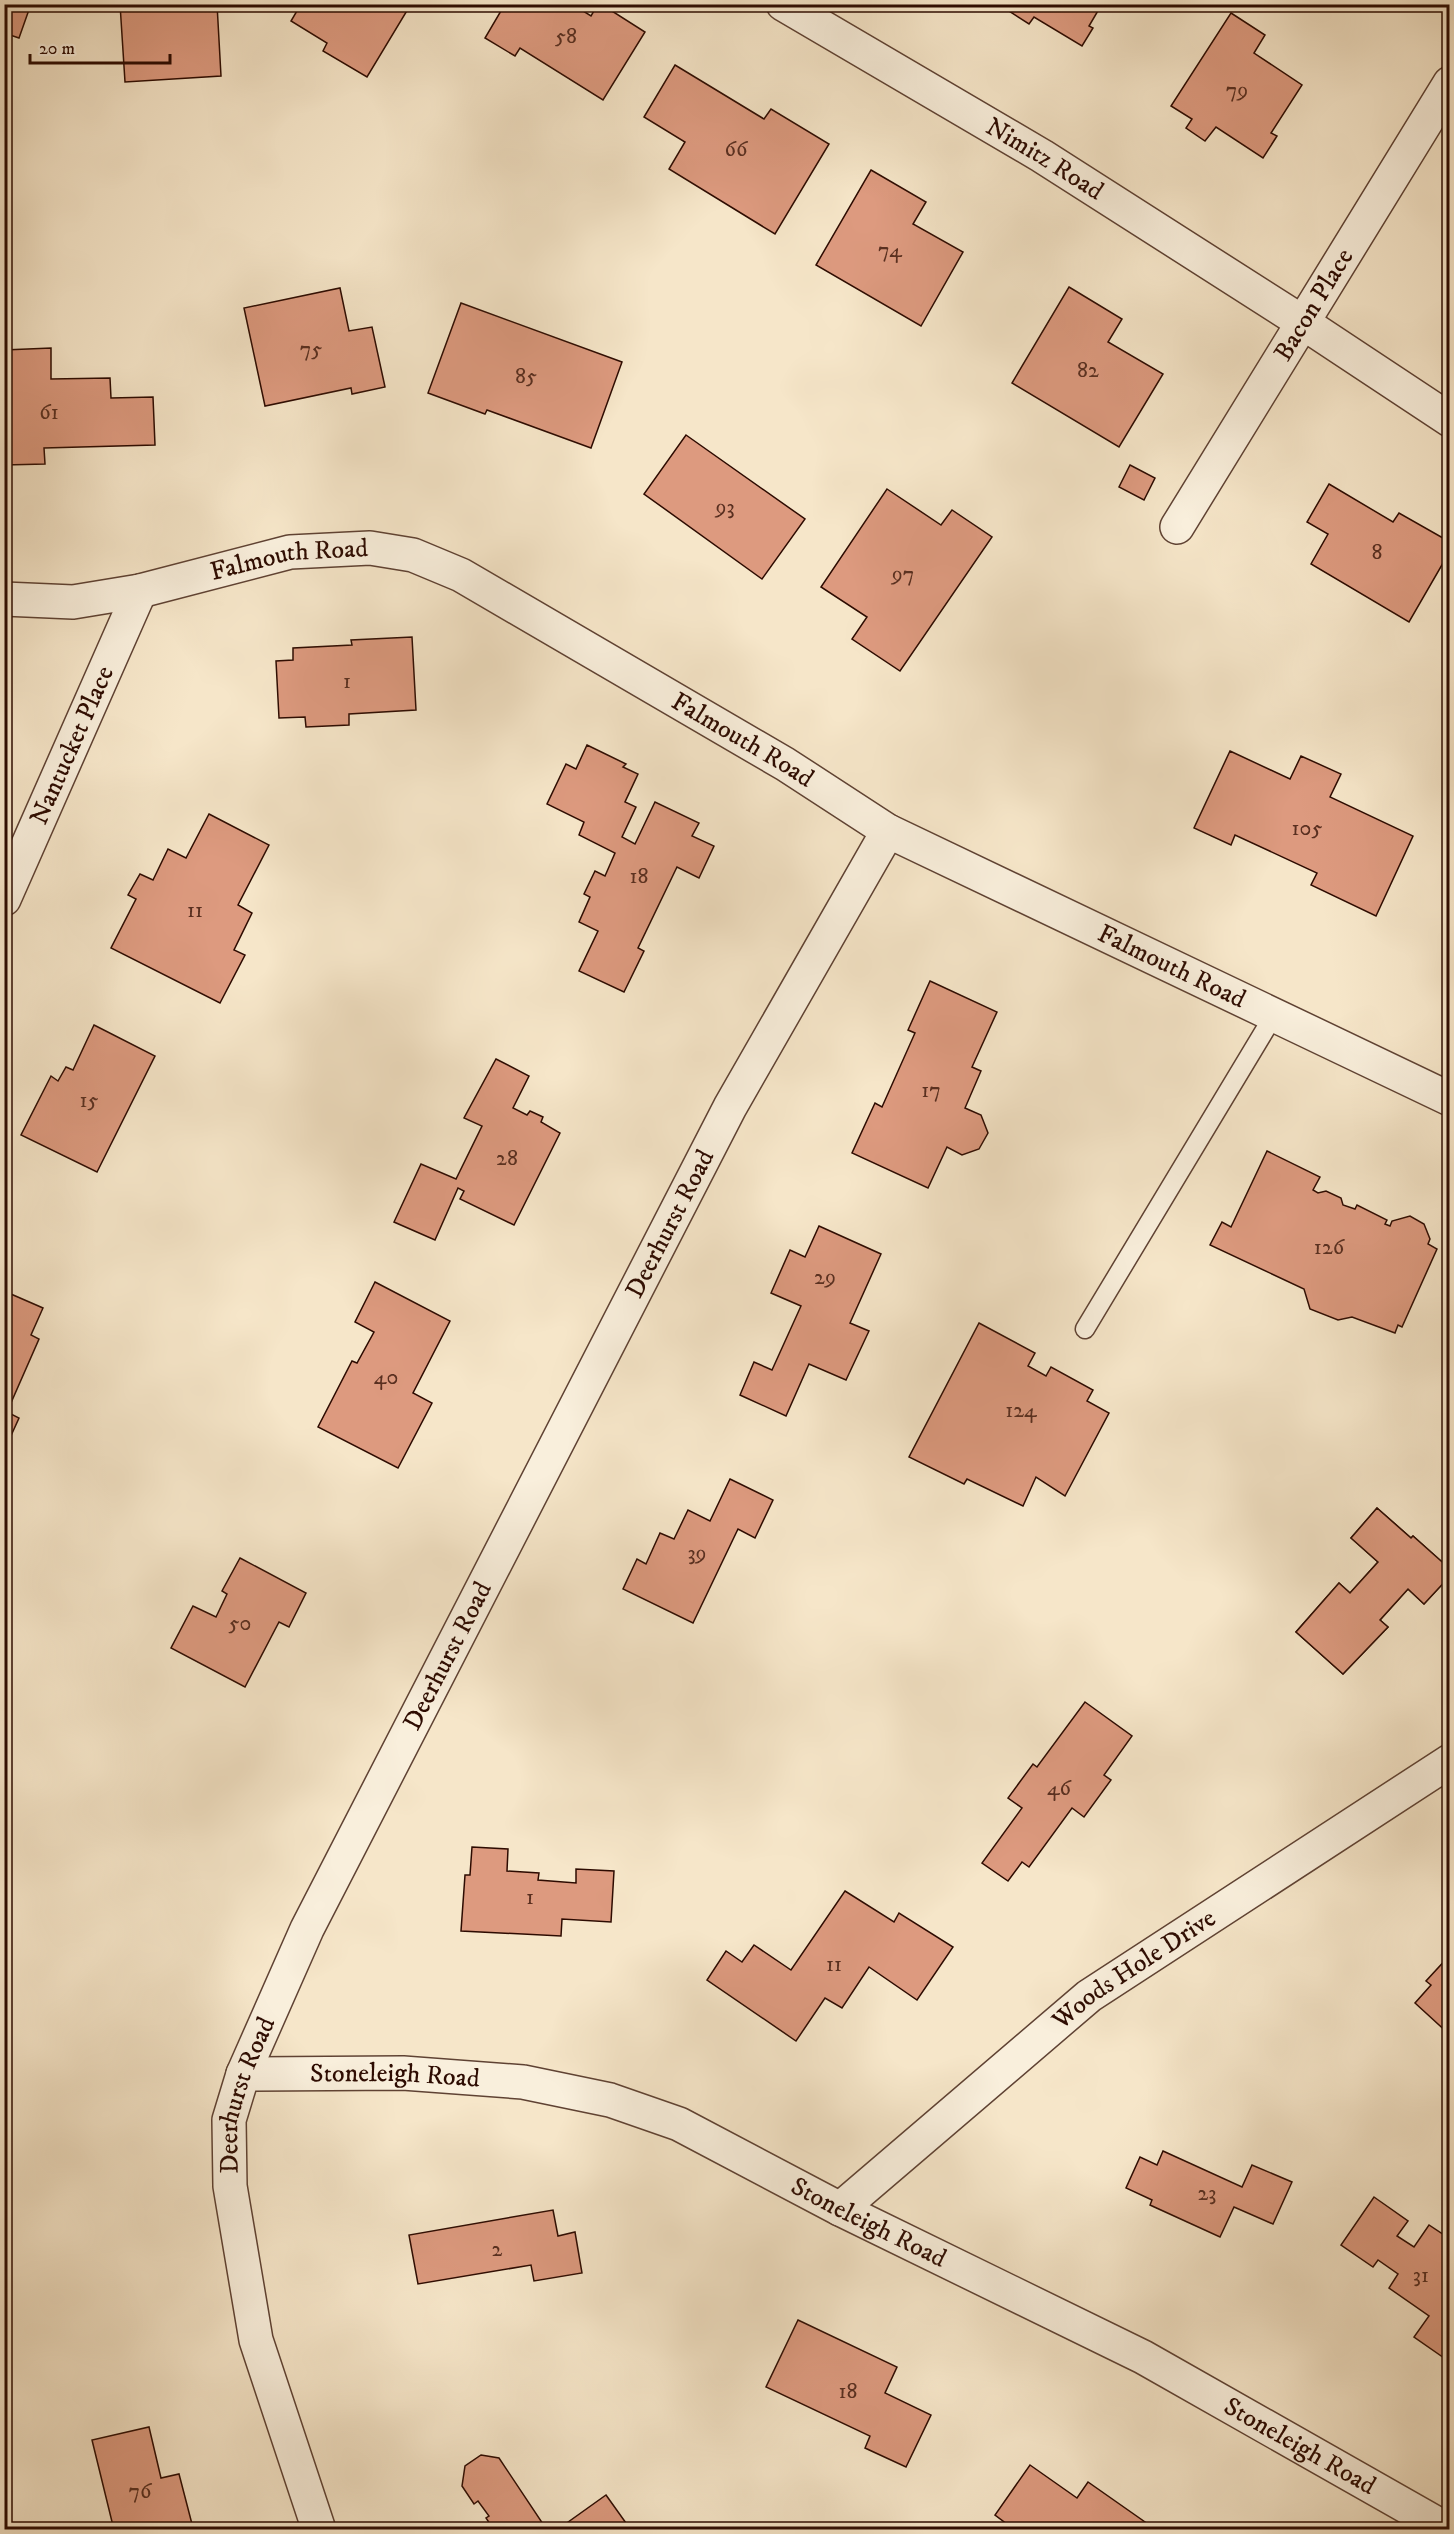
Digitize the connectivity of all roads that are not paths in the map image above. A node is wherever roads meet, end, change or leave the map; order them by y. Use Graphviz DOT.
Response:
graph roads {
  1 [pos="783,4"];
  2 [pos="1449,83"];
  3 [pos="1302,322"];
  4 [pos="1449,420"];
  5 [pos="1177,527"];
  6 [pos="140,591"];
  7 [pos="4,599"];
  8 [pos="888,831"];
  9 [pos="4,899"];
  10 [pos="1274,1015"];
  11 [pos="1449,1099"];
  12 [pos="1085,1329"];
  13 [pos="1449,1761"];
  14 [pos="243,2074"];
  15 [pos="840,2209"];
  16 [pos="319,2529"];
  17 [pos="1448,2529"];
  1 -- 3 [label="street, Nimitz Road"];
  2 -- 3 [label="street, Bacon Place"];
  3 -- 4 [label="street, Nimitz Road"];
  3 -- 5 [label="street, Bacon Place"];
  6 -- 7 [label="street, Falmouth Road"];
  6 -- 8 [label="street, Falmouth Road"];
  6 -- 9 [label="street, Nantucket Place"];
  8 -- 10 [label="street, Falmouth Road"];
  8 -- 14 [label="street, Deerhurst Road"];
  10 -- 11 [label="street, Falmouth Road"];
  10 -- 12 [label="lane"];
  13 -- 15 [label="street, Woods Hole Drive"];
  14 -- 15 [label="street, Stoneleigh Road"];
  14 -- 16 [label="street, Deerhurst Road"];
  15 -- 17 [label="street, Stoneleigh Road"];
}
